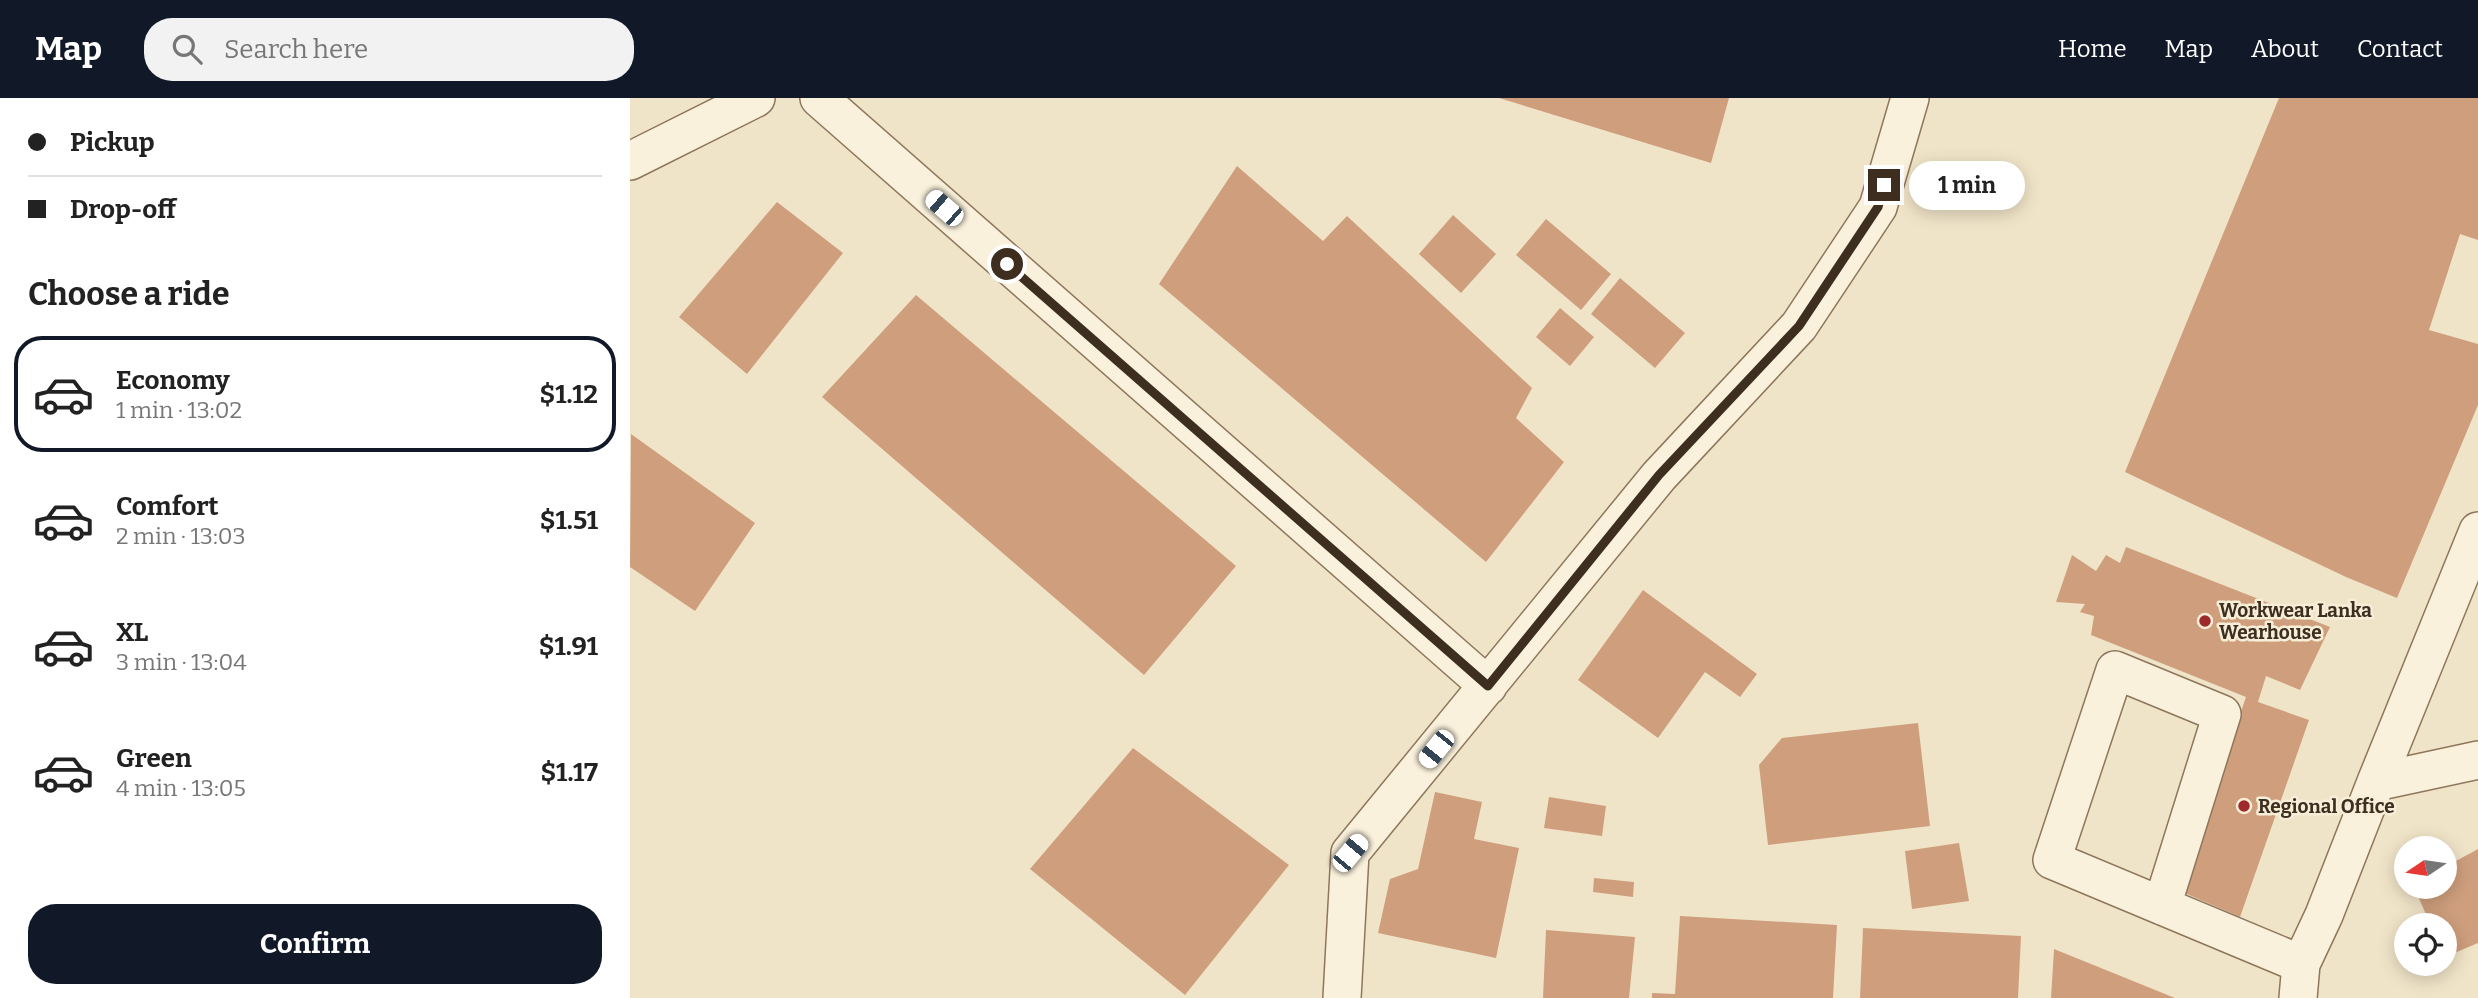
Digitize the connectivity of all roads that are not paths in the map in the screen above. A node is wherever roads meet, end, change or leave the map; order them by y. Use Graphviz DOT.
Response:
graph roads {
  1 [pos="756,98"];
  2 [pos="819,98"];
  3 [pos="1910,98"];
  4 [pos="630,161"];
  5 [pos="2478,531"];
  6 [pos="1488,686"];
  7 [pos="2478,760"];
  8 [pos="2376,782"];
  9 [pos="2162,906"];
  10 [pos="2299,981"];
  11 [pos="1342,998"];
  1 -- 4 [label="street"];
  2 -- 6 [label="street"];
  3 -- 6 [label="street"];
  5 -- 8 [label="street"];
  6 -- 11 [label="street"];
  7 -- 8 [label="street"];
  8 -- 10 [label="street"];
  9 -- 9 [label="street"];
  9 -- 10 [label="street"];
}
